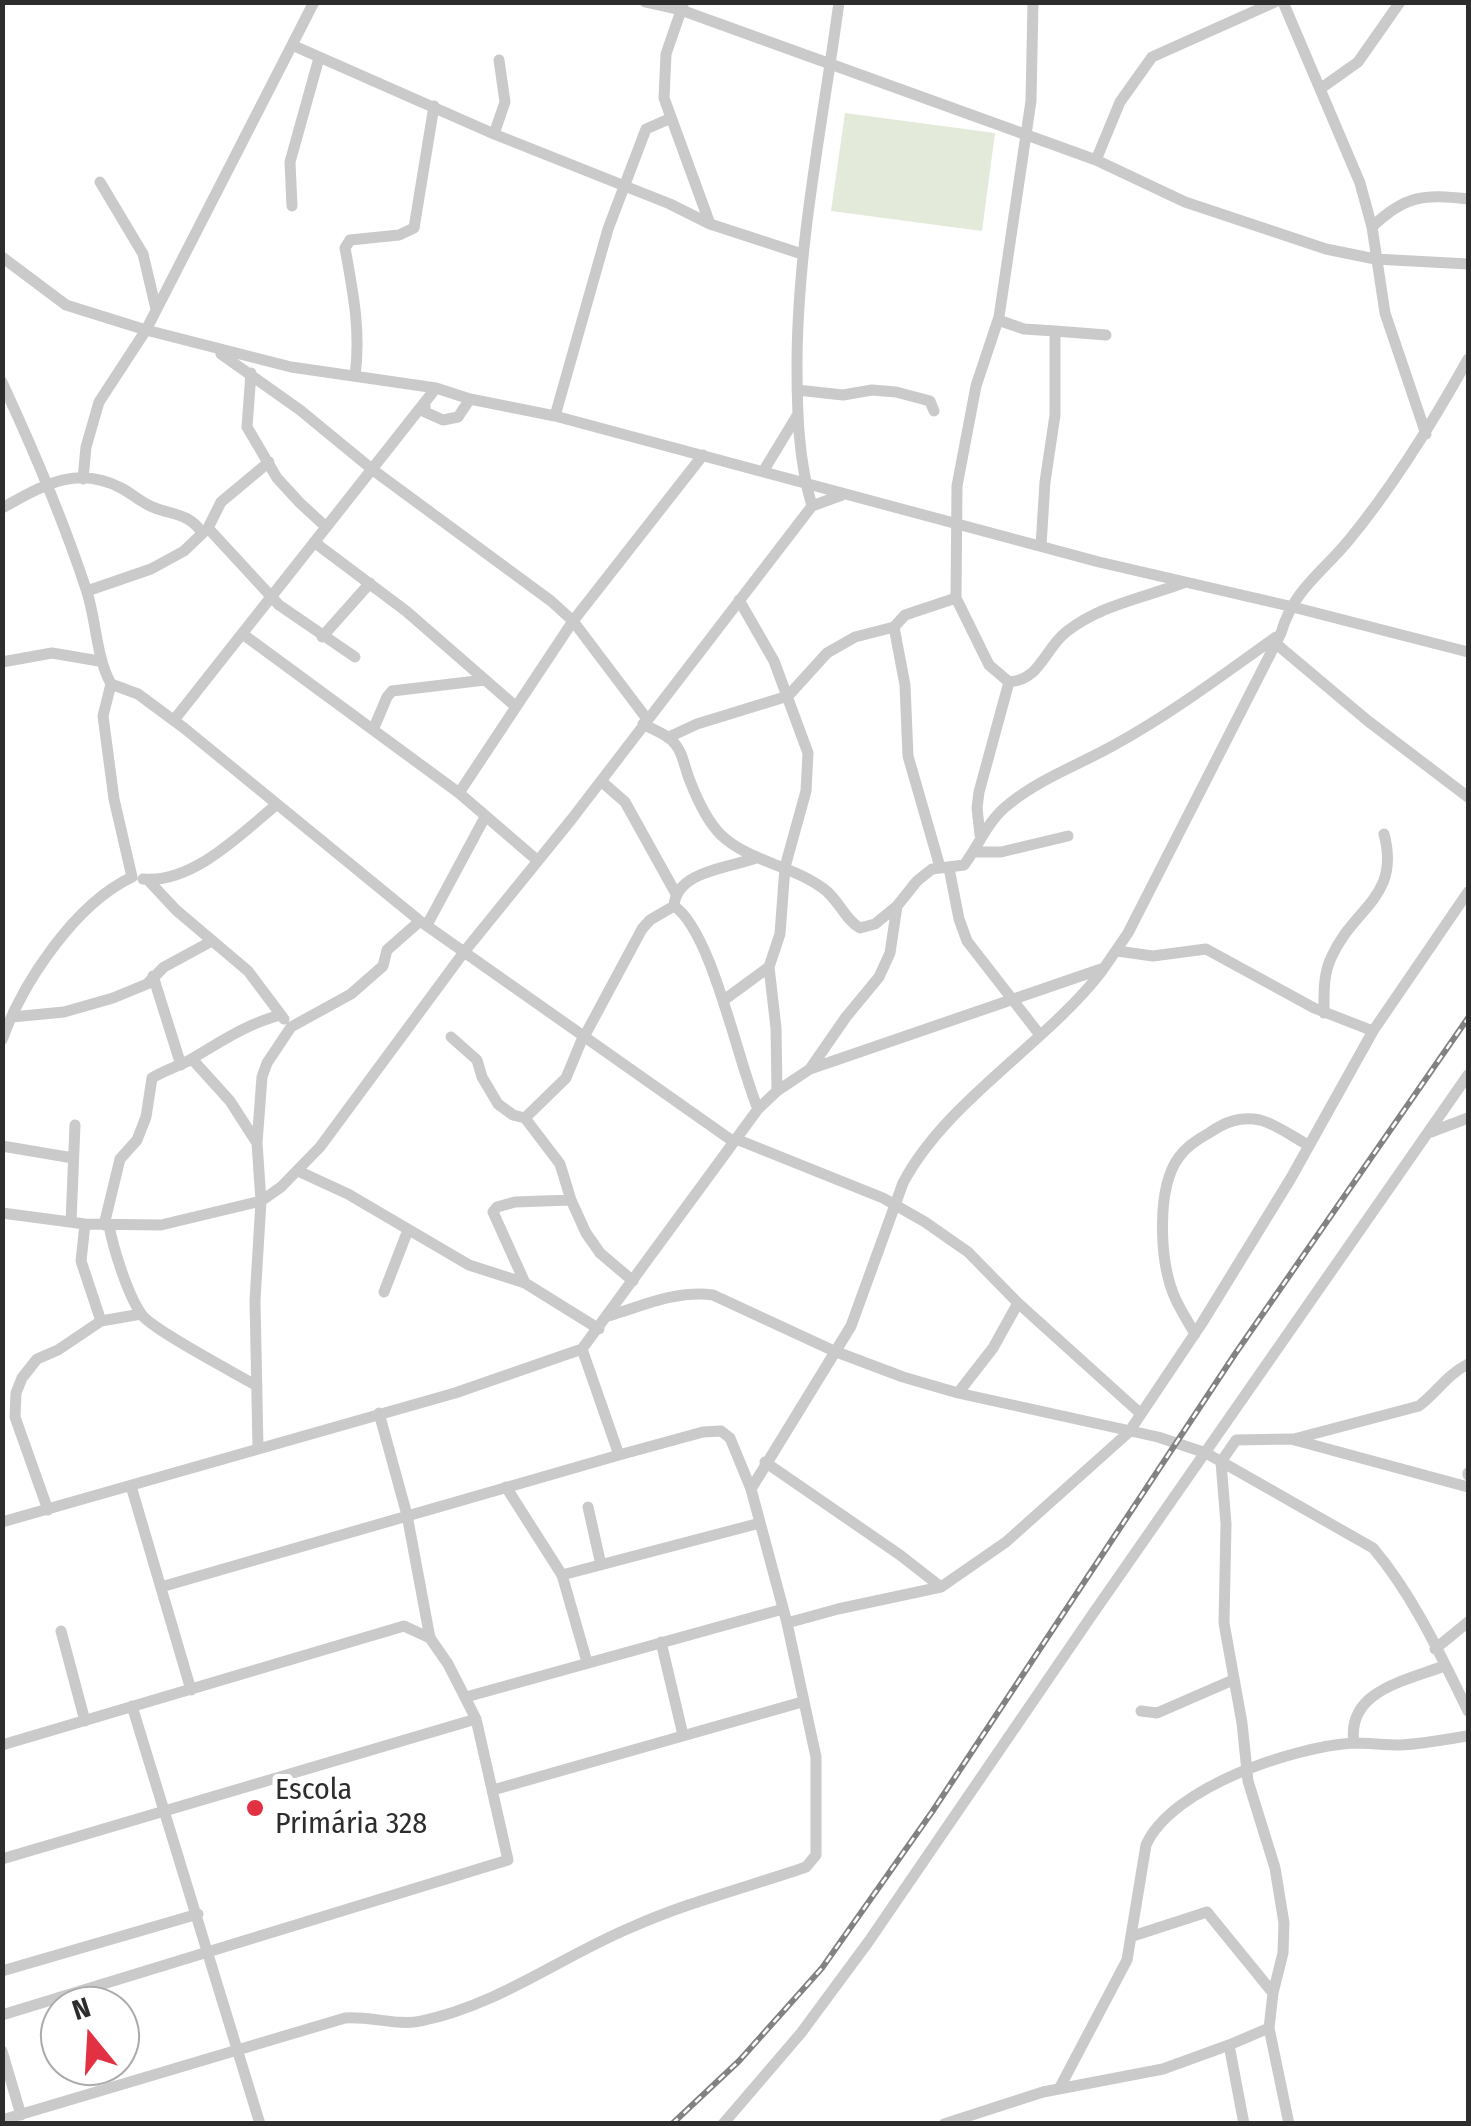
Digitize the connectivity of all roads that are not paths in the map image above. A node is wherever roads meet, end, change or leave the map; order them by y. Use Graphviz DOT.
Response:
graph roads {
  1 [pos="314,2"];
  2 [pos="645,2"];
  3 [pos="839,2"];
  4 [pos="1033,2"];
  5 [pos="1275,2"];
  6 [pos="1283,2"];
  7 [pos="1400,2"];
  8 [pos="682,6"];
  9 [pos="292,45"];
  10 [pos="320,58"];
  11 [pos="499,60"];
  12 [pos="830,66"];
  13 [pos="1320,89"];
  14 [pos="434,106"];
  15 [pos="670,119"];
  16 [pos="494,134"];
  17 [pos="1026,135"];
  18 [pos="1096,160"];
  19 [pos="100,182"];
  20 [pos="624,186"];
  21 [pos="1468,198"];
  22 [pos="292,206"];
  23 [pos="710,224"];
  24 [pos="1372,227"];
  25 [pos="802,254"];
  26 [pos="2,257"];
  27 [pos="1375,259"];
  28 [pos="1468,264"];
  29 [pos="156,309"];
  30 [pos="998,320"];
  31 [pos="146,330"];
  32 [pos="1056,331"];
  33 [pos="1106,336"];
  34 [pos="213,348"];
  35 [pos="1468,359"];
  36 [pos="251,373"];
  37 [pos="355,376"];
  38 [pos="2,382"];
  39 [pos="436,388"];
  40 [pos="797,390"];
  41 [pos="470,398"];
  42 [pos="424,403"];
  43 [pos="934,411"];
  44 [pos="798,414"];
  45 [pos="554,416"];
  46 [pos="1426,434"];
  47 [pos="702,455"];
  48 [pos="269,462"];
  49 [pos="373,470"];
  50 [pos="764,470"];
  51 [pos="83,480"];
  52 [pos="805,482"];
  53 [pos="45,483"];
  54 [pos="842,495"];
  55 [pos="812,506"];
  56 [pos="2,508"];
  57 [pos="958,523"];
  58 [pos="326,527"];
  59 [pos="205,530"];
  60 [pos="314,542"];
  61 [pos="1041,546"];
  62 [pos="1183,582"];
  63 [pos="370,583"];
  64 [pos="87,590"];
  65 [pos="270,594"];
  66 [pos="956,598"];
  67 [pos="739,600"];
  68 [pos="1289,606"];
  69 [pos="573,621"];
  70 [pos="894,627"];
  71 [pos="244,635"];
  72 [pos="1278,637"];
  73 [pos="322,638"];
  74 [pos="1468,652"];
  75 [pos="355,657"];
  76 [pos="99,661"];
  77 [pos="2,662"];
  78 [pos="485,680"];
  79 [pos="1008,682"];
  80 [pos="111,684"];
  81 [pos="788,696"];
  82 [pos="514,705"];
  83 [pos="174,720"];
  84 [pos="645,722"];
  85 [pos="373,730"];
  86 [pos="669,737"];
  87 [pos="600,780"];
  88 [pos="459,793"];
  89 [pos="1468,797"];
  90 [pos="276,805"];
  91 [pos="485,817"];
  92 [pos="1384,834"];
  93 [pos="980,835"];
  94 [pos="1068,836"];
  95 [pos="974,852"];
  96 [pos="756,858"];
  97 [pos="538,861"];
  98 [pos="785,867"];
  99 [pos="944,868"];
  100 [pos="132,877"];
  101 [pos="148,880"];
  102 [pos="1468,892"];
  103 [pos="674,899"];
  104 [pos="897,906"];
  105 [pos="424,923"];
  106 [pos="212,941"];
  107 [pos="1117,951"];
  108 [pos="464,952"];
  109 [pos="770,967"];
  110 [pos="1104,968"];
  111 [pos="154,976"];
  112 [pos="1014,998"];
  113 [pos="724,1000"];
  114 [pos="1324,1013"];
  115 [pos="280,1015"];
  116 [pos="12,1016"];
  117 [pos="291,1026"];
  118 [pos="1373,1031"];
  119 [pos="1040,1035"];
  120 [pos="451,1037"];
  121 [pos="584,1037"];
  122 [pos="2,1040"];
  123 [pos="186,1062"];
  124 [pos="810,1069"];
  125 [pos="1468,1075"];
  126 [pos="777,1091"];
  127 [pos="758,1109"];
  128 [pos="525,1118"];
  129 [pos="1468,1118"];
  130 [pos="75,1124"];
  131 [pos="1431,1132"];
  132 [pos="735,1140"];
  133 [pos="257,1143"];
  134 [pos="1308,1145"];
  135 [pos="2,1146"];
  136 [pos="73,1158"];
  137 [pos="298,1171"];
  138 [pos="570,1200"];
  139 [pos="261,1202"];
  140 [pos="896,1205"];
  141 [pos="2,1213"];
  142 [pos="70,1222"];
  143 [pos="85,1224"];
  144 [pos="107,1225"];
  145 [pos="408,1230"];
  146 [pos="633,1281"];
  147 [pos="525,1283"];
  148 [pos="384,1292"];
  149 [pos="1018,1303"];
  150 [pos="141,1314"];
  151 [pos="608,1316"];
  152 [pos="101,1321"];
  153 [pos="599,1329"];
  154 [pos="1195,1334"];
  155 [pos="582,1349"];
  156 [pos="834,1351"];
  157 [pos="1468,1364"];
  158 [pos="257,1386"];
  159 [pos="958,1394"];
  160 [pos="9,1410"];
  161 [pos="379,1413"];
  162 [pos="1142,1414"];
  163 [pos="1130,1432"];
  164 [pos="1291,1440"];
  165 [pos="258,1448"];
  166 [pos="1206,1453"];
  167 [pos="619,1455"];
  168 [pos="766,1462"];
  169 [pos="1221,1462"];
  170 [pos="130,1486"];
  171 [pos="506,1487"];
  172 [pos="1468,1487"];
  173 [pos="751,1489"];
  174 [pos="588,1507"];
  175 [pos="48,1510"];
  176 [pos="407,1515"];
  177 [pos="2,1522"];
  178 [pos="760,1523"];
  179 [pos="602,1565"];
  180 [pos="562,1575"];
  181 [pos="160,1586"];
  182 [pos="941,1587"];
  183 [pos="783,1609"];
  184 [pos="1468,1622"];
  185 [pos="787,1623"];
  186 [pos="61,1630"];
  187 [pos="430,1638"];
  188 [pos="661,1642"];
  189 [pos="1436,1650"];
  190 [pos="586,1662"];
  191 [pos="1444,1666"];
  192 [pos="1233,1680"];
  193 [pos="192,1690"];
  194 [pos="466,1697"];
  195 [pos="802,1702"];
  196 [pos="132,1706"];
  197 [pos="1141,1711"];
  198 [pos="1468,1711"];
  199 [pos="476,1719"];
  200 [pos="85,1721"];
  201 [pos="683,1735"];
  202 [pos="1468,1736"];
  203 [pos="1354,1744"];
  204 [pos="2,1745"];
  205 [pos="1246,1770"];
  206 [pos="492,1790"];
  207 [pos="164,1811"];
  208 [pos="2,1859"];
  209 [pos="198,1914"];
  210 [pos="1134,1936"];
  211 [pos="208,1952"];
  212 [pos="2,1971"];
  213 [pos="1273,1993"];
  214 [pos="2,2015"];
  215 [pos="1269,2028"];
  216 [pos="1228,2045"];
  217 [pos="2,2050"];
  218 [pos="237,2050"];
  219 [pos="1059,2089"];
  220 [pos="21,2115"];
  221 [pos="2,2120"];
  222 [pos="260,2124"];
  223 [pos="722,2124"];
  224 [pos="944,2124"];
  225 [pos="1244,2124"];
  226 [pos="1289,2124"];
  1 -- 9 [label="street"];
  2 -- 8 [label="street"];
  3 -- 12 [label="street"];
  4 -- 17 [label="street"];
  5 -- 18 [label="street"];
  6 -- 13 [label="street"];
  7 -- 13 [label="street"];
  8 -- 12 [label="street"];
  8 -- 15 [label="street"];
  9 -- 10 [label="street"];
  9 -- 29 [label="street"];
  10 -- 14 [label="street"];
  10 -- 22 [label="street"];
  11 -- 16 [label="street"];
  12 -- 17 [label="street"];
  12 -- 25 [label="street"];
  13 -- 24 [label="street"];
  14 -- 16 [label="street"];
  14 -- 37 [label="street"];
  15 -- 20 [label="street"];
  15 -- 23 [label="street"];
  16 -- 20 [label="street"];
  17 -- 18 [label="street"];
  17 -- 30 [label="street"];
  18 -- 27 [label="street"];
  19 -- 29 [label="street"];
  20 -- 23 [label="street"];
  20 -- 45 [label="street"];
  21 -- 24 [label="street"];
  23 -- 25 [label="street"];
  24 -- 27 [label="street"];
  25 -- 40 [label="street"];
  26 -- 31 [label="street"];
  27 -- 28 [label="street"];
  27 -- 46 [label="street"];
  29 -- 31 [label="street"];
  30 -- 32 [label="street"];
  30 -- 57 [label="street"];
  31 -- 34 [label="street"];
  31 -- 51 [label="street"];
  32 -- 33 [label="street"];
  32 -- 61 [label="street"];
  34 -- 36 [label="street"];
  34 -- 37 [label="street"];
  35 -- 46 [label="street"];
  36 -- 48 [label="street"];
  36 -- 49 [label="street"];
  37 -- 39 [label="street"];
  38 -- 53 [label="street"];
  39 -- 41 [label="street"];
  39 -- 42 [label="street"];
  40 -- 43 [label="street"];
  40 -- 44 [label="street"];
  41 -- 42 [label="street"];
  41 -- 45 [label="street"];
  42 -- 49 [label="street"];
  44 -- 50 [label="street"];
  44 -- 52 [label="street"];
  45 -- 47 [label="street"];
  46 -- 68 [label="street"];
  47 -- 50 [label="street"];
  47 -- 69 [label="street"];
  48 -- 58 [label="street"];
  48 -- 59 [label="street"];
  49 -- 58 [label="street"];
  49 -- 69 [label="street"];
  50 -- 52 [label="street"];
  51 -- 53 [label="street"];
  51 -- 59 [label="street"];
  52 -- 54 [label="street"];
  52 -- 55 [label="street"];
  53 -- 56 [label="street"];
  53 -- 64 [label="street"];
  54 -- 55 [label="street"];
  54 -- 57 [label="street"];
  55 -- 67 [label="street"];
  57 -- 61 [label="street"];
  57 -- 66 [label="street"];
  58 -- 60 [label="street"];
  59 -- 64 [label="street"];
  59 -- 65 [label="street"];
  60 -- 63 [label="street"];
  60 -- 65 [label="street"];
  61 -- 62 [label="street"];
  62 -- 68 [label="street"];
  62 -- 79 [label="street"];
  63 -- 73 [label="street"];
  63 -- 78 [label="street"];
  64 -- 76 [label="street"];
  65 -- 71 [label="street"];
  65 -- 73 [label="street"];
  66 -- 70 [label="street"];
  66 -- 79 [label="street"];
  67 -- 81 [label="street"];
  67 -- 84 [label="street"];
  68 -- 72 [label="street"];
  68 -- 74 [label="street"];
  69 -- 82 [label="street"];
  69 -- 84 [label="street"];
  70 -- 81 [label="street"];
  70 -- 99 [label="street"];
  71 -- 83 [label="street"];
  71 -- 85 [label="street"];
  72 -- 89 [label="street"];
  72 -- 93 [label="street"];
  72 -- 107 [label="street"];
  73 -- 75 [label="street"];
  76 -- 77 [label="street"];
  76 -- 80 [label="street"];
  78 -- 82 [label="street"];
  78 -- 85 [label="street"];
  79 -- 93 [label="street"];
  80 -- 83 [label="street"];
  80 -- 100 [label="street"];
  81 -- 86 [label="street"];
  81 -- 98 [label="street"];
  82 -- 88 [label="street"];
  83 -- 90 [label="street"];
  84 -- 86 [label="street"];
  84 -- 87 [label="street"];
  85 -- 88 [label="street"];
  86 -- 96 [label="street"];
  87 -- 97 [label="street"];
  87 -- 103 [label="street"];
  88 -- 91 [label="street"];
  90 -- 101 [label="street"];
  90 -- 105 [label="street"];
  91 -- 97 [label="street"];
  91 -- 105 [label="street"];
  92 -- 114 [label="street"];
  93 -- 95 [label="street"];
  94 -- 95 [label="street"];
  95 -- 99 [label="street"];
  96 -- 98 [label="street"];
  96 -- 103 [label="street"];
  97 -- 108 [label="street"];
  98 -- 104 [label="street"];
  98 -- 109 [label="street"];
  99 -- 104 [label="street"];
  99 -- 112 [label="street"];
  100 -- 101 [label="street"];
  100 -- 116 [label="street"];
  101 -- 106 [label="street"];
  102 -- 118 [label="street"];
  103 -- 113 [label="street"];
  103 -- 121 [label="street"];
  104 -- 124 [label="street"];
  105 -- 108 [label="street"];
  105 -- 117 [label="street"];
  106 -- 111 [label="street"];
  106 -- 115 [label="street"];
  107 -- 110 [label="street"];
  107 -- 114 [label="street"];
  108 -- 121 [label="street"];
  108 -- 137 [label="street"];
  109 -- 113 [label="street"];
  109 -- 126 [label="street"];
  110 -- 112 [label="street"];
  110 -- 119 [label="street"];
  111 -- 116 [label="street"];
  111 -- 123 [label="street"];
  112 -- 119 [label="street"];
  112 -- 124 [label="street"];
  113 -- 127 [label="street"];
  114 -- 118 [label="street"];
  115 -- 117 [label="street"];
  115 -- 123 [label="street"];
  116 -- 122 [label="street"];
  117 -- 133 [label="street"];
  118 -- 134 [label="street"];
  119 -- 140 [label="street"];
  120 -- 128 [label="street"];
  121 -- 128 [label="street"];
  121 -- 132 [label="street"];
  123 -- 133 [label="street"];
  123 -- 144 [label="street"];
  124 -- 126 [label="street"];
  125 -- 131 [label="street"];
  126 -- 127 [label="street"];
  127 -- 132 [label="street"];
  128 -- 138 [label="street"];
  129 -- 131 [label="street"];
  130 -- 136 [label="street"];
  131 -- 166 [label="street"];
  132 -- 140 [label="street"];
  132 -- 146 [label="street"];
  133 -- 139 [label="street"];
  134 -- 154 [label="street"];
  134 -- 154 [label="street"];
  135 -- 136 [label="street"];
  136 -- 142 [label="street"];
  137 -- 139 [label="street"];
  137 -- 145 [label="street"];
  138 -- 146 [label="street"];
  138 -- 147 [label="street"];
  139 -- 144 [label="street"];
  139 -- 158 [label="street"];
  140 -- 149 [label="street"];
  140 -- 156 [label="street"];
  141 -- 142 [label="street"];
  142 -- 143 [label="street"];
  143 -- 144 [label="street"];
  143 -- 152 [label="street"];
  144 -- 150 [label="street"];
  145 -- 147 [label="street"];
  145 -- 148 [label="street"];
  146 -- 151 [label="street"];
  147 -- 153 [label="street"];
  149 -- 159 [label="street"];
  149 -- 162 [label="street"];
  150 -- 152 [label="street"];
  150 -- 158 [label="street"];
  151 -- 153 [label="street"];
  151 -- 156 [label="street"];
  152 -- 160 [label="street"];
  153 -- 155 [label="street"];
  154 -- 162 [label="street"];
  155 -- 161 [label="street"];
  155 -- 167 [label="street"];
  156 -- 159 [label="street"];
  156 -- 168 [label="street"];
  157 -- 164 [label="street"];
  158 -- 165 [label="street"];
  159 -- 163 [label="street"];
  160 -- 175 [label="street"];
  161 -- 165 [label="street"];
  161 -- 176 [label="street"];
  162 -- 163 [label="street"];
  163 -- 166 [label="street"];
  163 -- 182 [label="street"];
  164 -- 169 [label="street"];
  164 -- 172 [label="street"];
  165 -- 170 [label="street"];
  166 -- 169 [label="street"];
  166 -- 223 [label="street"];
  167 -- 171 [label="street"];
  167 -- 173 [label="street"];
  168 -- 173 [label="street"];
  168 -- 182 [label="street"];
  169 -- 189 [label="street"];
  169 -- 192 [label="street"];
  170 -- 175 [label="street"];
  170 -- 181 [label="street"];
  171 -- 176 [label="street"];
  171 -- 180 [label="street"];
  173 -- 178 [label="street"];
  174 -- 179 [label="street"];
  175 -- 177 [label="street"];
  176 -- 181 [label="street"];
  176 -- 187 [label="street"];
  178 -- 179 [label="street"];
  178 -- 183 [label="street"];
  179 -- 180 [label="street"];
  180 -- 190 [label="street"];
  181 -- 193 [label="street"];
  182 -- 185 [label="street"];
  183 -- 185 [label="street"];
  183 -- 188 [label="street"];
  184 -- 189 [label="street"];
  185 -- 195 [label="street"];
  186 -- 200 [label="street"];
  187 -- 193 [label="street"];
  187 -- 194 [label="street"];
  188 -- 190 [label="street"];
  188 -- 201 [label="street"];
  189 -- 191 [label="street"];
  190 -- 194 [label="street"];
  191 -- 198 [label="street"];
  191 -- 203 [label="street"];
  192 -- 197 [label="street"];
  192 -- 205 [label="street"];
  193 -- 196 [label="street"];
  194 -- 199 [label="street"];
  195 -- 201 [label="street"];
  195 -- 218 [label="street"];
  196 -- 200 [label="street"];
  196 -- 207 [label="street"];
  199 -- 206 [label="street"];
  199 -- 207 [label="street"];
  200 -- 204 [label="street"];
  201 -- 206 [label="street"];
  202 -- 203 [label="street"];
  203 -- 205 [label="street"];
  205 -- 210 [label="street"];
  205 -- 213 [label="street"];
  206 -- 211 [label="street"];
  207 -- 208 [label="street"];
  207 -- 209 [label="street"];
  209 -- 211 [label="street"];
  209 -- 212 [label="street"];
  210 -- 213 [label="street"];
  210 -- 219 [label="street"];
  211 -- 214 [label="street"];
  211 -- 218 [label="street"];
  213 -- 215 [label="street"];
  215 -- 216 [label="street"];
  215 -- 226 [label="street"];
  216 -- 219 [label="street"];
  216 -- 225 [label="street"];
  217 -- 220 [label="street"];
  218 -- 220 [label="street"];
  218 -- 222 [label="street"];
  219 -- 224 [label="street"];
  220 -- 221 [label="street"];
}
